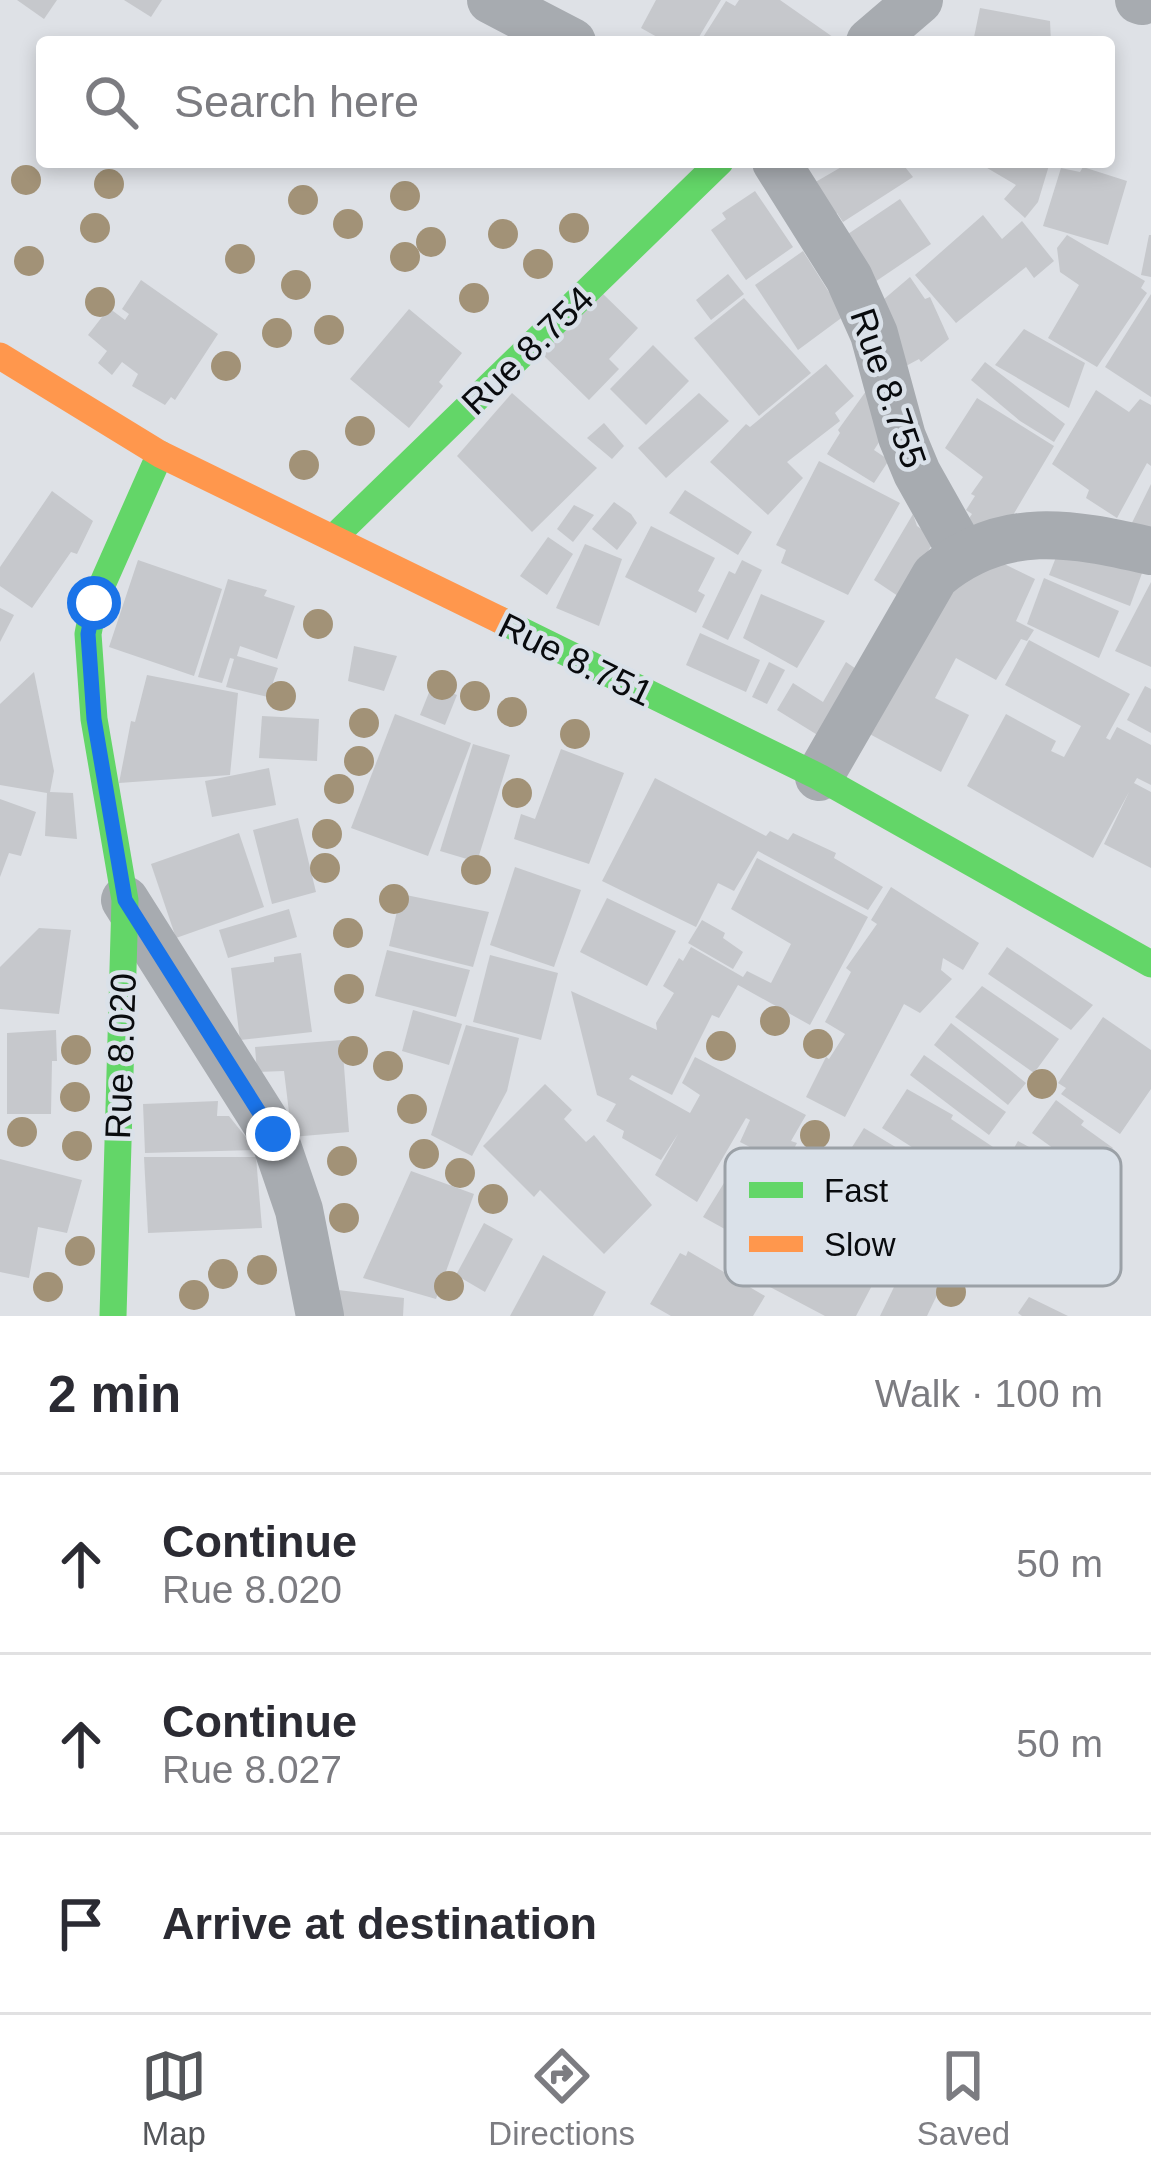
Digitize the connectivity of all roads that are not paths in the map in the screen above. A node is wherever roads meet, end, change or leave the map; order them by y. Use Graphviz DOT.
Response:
graph roads {
  1 [pos="491,0"];
  2 [pos="919,0"];
  3 [pos="560,36"];
  4 [pos="877,36"];
  5 [pos="714,168"];
  6 [pos="780,168"];
  7 [pos="0,356"];
  8 [pos="160,454"];
  9 [pos="333,538"];
  10 [pos="1151,551"];
  11 [pos="962,554"];
  12 [pos="819,777"];
  13 [pos="125,900"];
  14 [pos="1151,964"];
  15 [pos="113,1316"];
  16 [pos="320,1316"];
  1 -- 3 [label="street"];
  2 -- 4 [label="street"];
  5 -- 9 [label="street, Rue 8.754"];
  6 -- 11 [label="street, Rue 8.755"];
  7 -- 8 [label="street, Rue 8.751"];
  8 -- 9 [label="street, Rue 8.751"];
  8 -- 13 [label="street, Rue 8.020"];
  9 -- 12 [label="street, Rue 8.751"];
  10 -- 11 [label="street"];
  11 -- 12 [label="street"];
  12 -- 14 [label="street, Rue 8.751"];
  13 -- 15 [label="street, Rue 8.020"];
  13 -- 16 [label="street"];
}
